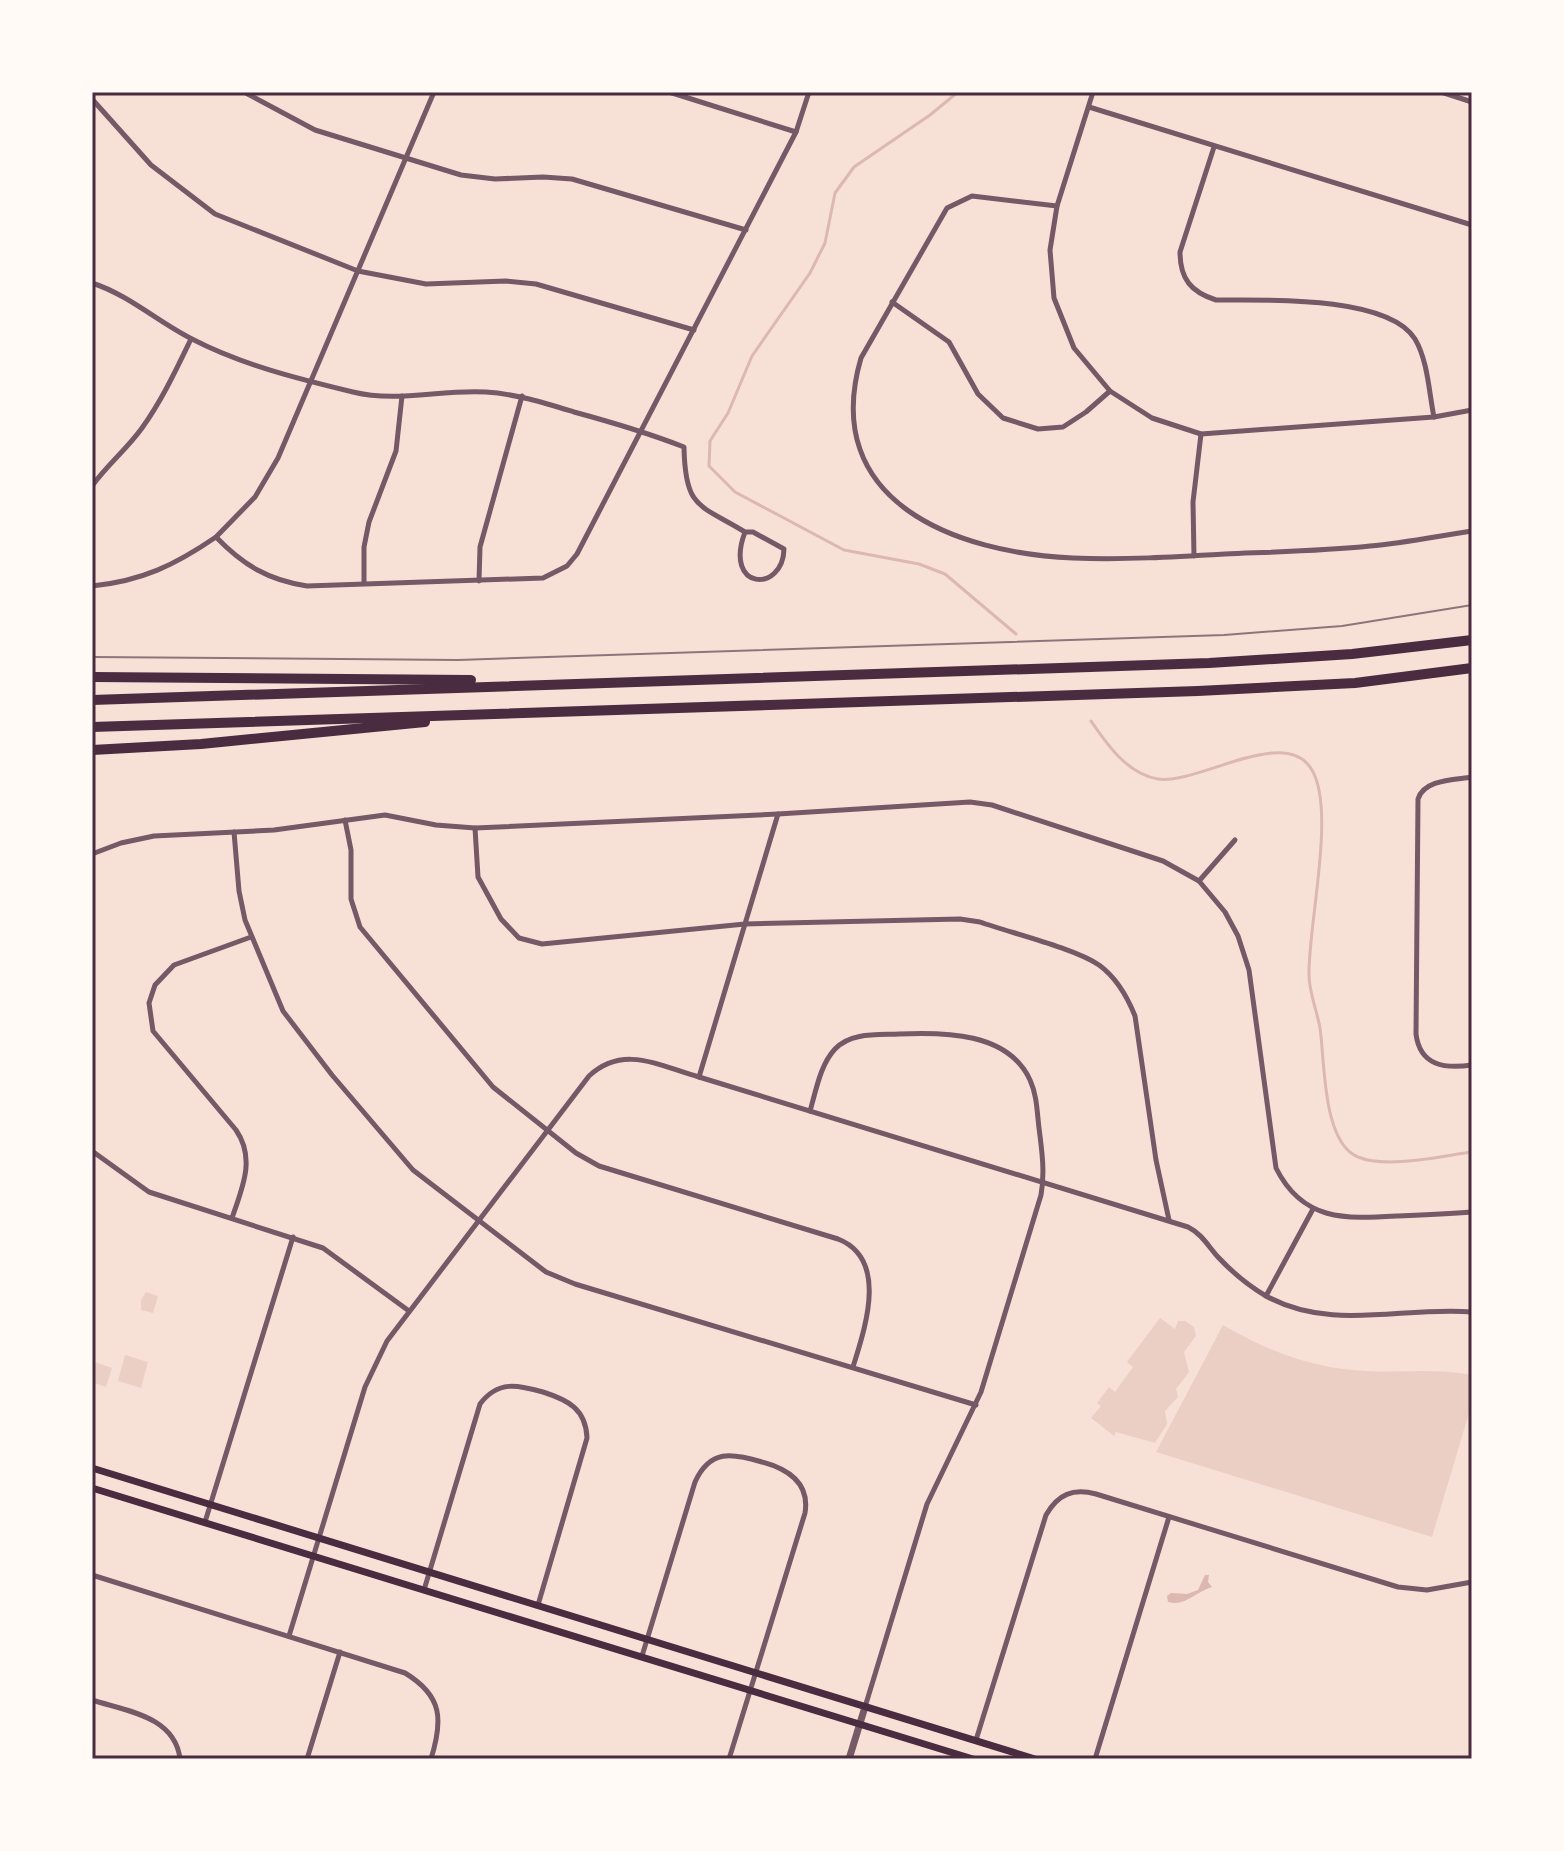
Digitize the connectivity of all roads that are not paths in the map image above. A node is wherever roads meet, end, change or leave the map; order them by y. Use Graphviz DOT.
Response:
graph roads {
  1 [pos="244,92"];
  2 [pos="434,92"];
  3 [pos="669,92"];
  4 [pos="809,92"];
  5 [pos="1093,92"];
  6 [pos="1441,92"];
  7 [pos="92,99"];
  8 [pos="1472,102"];
  9 [pos="1089,107"];
  10 [pos="796,132"];
  11 [pos="1214,147"];
  12 [pos="406,160"];
  13 [pos="1057,206"];
  14 [pos="1472,225"];
  15 [pos="746,230"];
  16 [pos="358,271"];
  17 [pos="92,283"];
  18 [pos="892,302"];
  19 [pos="694,330"];
  20 [pos="191,339"];
  21 [pos="311,381"];
  22 [pos="1110,391"];
  23 [pos="402,396"];
  24 [pos="522,396"];
  25 [pos="1472,410"];
  26 [pos="1434,417"];
  27 [pos="642,431"];
  28 [pos="1201,434"];
  29 [pos="92,486"];
  30 [pos="1472,531"];
  31 [pos="745,532"];
  32 [pos="216,537"];
  33 [pos="1194,556"];
  34 [pos="479,581"];
  35 [pos="364,583"];
  36 [pos="92,586"];
  37 [pos="1472,638"];
  38 [pos="1472,668"];
  39 [pos="1472,675"];
  40 [pos="92,677"];
  41 [pos="1403,678"];
  42 [pos="613,682"];
  43 [pos="92,700"];
  44 [pos="483,714"];
  45 [pos="92,727"];
  46 [pos="92,750"];
  47 [pos="1472,777"];
  48 [pos="778,814"];
  49 [pos="345,820"];
  50 [pos="475,828"];
  51 [pos="234,832"];
  52 [pos="1235,840"];
  53 [pos="92,854"];
  54 [pos="1199,881"];
  55 [pos="745,924"];
  56 [pos="251,937"];
  57 [pos="1472,1065"];
  58 [pos="699,1077"];
  59 [pos="810,1111"];
  60 [pos="548,1130"];
  61 [pos="92,1151"];
  62 [pos="1044,1181"];
  63 [pos="1313,1209"];
  64 [pos="1472,1212"];
  65 [pos="232,1218"];
  66 [pos="478,1221"];
  67 [pos="1169,1221"];
  68 [pos="293,1237"];
  69 [pos="1266,1296"];
  70 [pos="409,1311"];
  71 [pos="1472,1312"];
  72 [pos="853,1368"];
  73 [pos="976,1405"];
  74 [pos="92,1468"];
  75 [pos="92,1488"];
  76 [pos="210,1505"];
  77 [pos="1169,1517"];
  78 [pos="205,1522"];
  79 [pos="319,1538"];
  80 [pos="314,1556"];
  81 [pos="429,1573"];
  82 [pos="92,1575"];
  83 [pos="1472,1582"];
  84 [pos="424,1590"];
  85 [pos="538,1606"];
  86 [pos="289,1636"];
  87 [pos="647,1639"];
  88 [pos="340,1652"];
  89 [pos="642,1656"];
  90 [pos="755,1673"];
  91 [pos="750,1690"];
  92 [pos="92,1700"];
  93 [pos="865,1707"];
  94 [pos="860,1724"];
  95 [pos="976,1740"];
  96 [pos="180,1759"];
  97 [pos="307,1759"];
  98 [pos="431,1759"];
  99 [pos="729,1759"];
  100 [pos="849,1759"];
  101 [pos="971,1759"];
  102 [pos="1035,1759"];
  103 [pos="1095,1759"];
  1 -- 12 [label="street"];
  2 -- 12 [label="street"];
  3 -- 10 [label="street"];
  4 -- 10 [label="street"];
  5 -- 9 [label="street"];
  6 -- 8 [label="street"];
  7 -- 16 [label="street"];
  9 -- 11 [label="street"];
  9 -- 13 [label="street"];
  10 -- 15 [label="street"];
  11 -- 14 [label="street"];
  11 -- 26 [label="street"];
  12 -- 15 [label="street"];
  12 -- 16 [label="street"];
  13 -- 18 [label="street"];
  13 -- 22 [label="street"];
  15 -- 19 [label="street"];
  16 -- 19 [label="street"];
  16 -- 21 [label="street"];
  17 -- 20 [label="street"];
  18 -- 22 [label="street"];
  18 -- 33 [label="street"];
  19 -- 27 [label="street"];
  20 -- 21 [label="street"];
  20 -- 29 [label="street"];
  21 -- 23 [label="street"];
  21 -- 32 [label="street"];
  22 -- 28 [label="street"];
  23 -- 24 [label="street"];
  23 -- 35 [label="street"];
  24 -- 27 [label="street"];
  24 -- 34 [label="street"];
  25 -- 26 [label="street"];
  26 -- 28 [label="street"];
  27 -- 31 [label="street"];
  27 -- 34 [label="street"];
  28 -- 33 [label="street"];
  30 -- 33 [label="street"];
  31 -- 31 [label="street"];
  32 -- 35 [label="street"];
  32 -- 36 [label="street"];
  34 -- 35 [label="street"];
  37 -- 42 [label="highway"];
  38 -- 41 [label="highway"];
  39 -- 41 [label="highway"];
  40 -- 42 [label="highway"];
  41 -- 44 [label="highway"];
  42 -- 43 [label="highway"];
  44 -- 45 [label="highway"];
  44 -- 46 [label="highway"];
  47 -- 57 [label="street"];
  48 -- 50 [label="street"];
  48 -- 54 [label="street"];
  48 -- 55 [label="street"];
  49 -- 50 [label="street"];
  49 -- 51 [label="street"];
  49 -- 60 [label="street"];
  50 -- 55 [label="street"];
  51 -- 53 [label="street"];
  51 -- 56 [label="street"];
  52 -- 54 [label="street"];
  54 -- 63 [label="street"];
  55 -- 58 [label="street"];
  55 -- 67 [label="street"];
  56 -- 65 [label="street"];
  56 -- 66 [label="street"];
  58 -- 59 [label="street"];
  58 -- 60 [label="street"];
  59 -- 62 [label="street"];
  59 -- 62 [label="street"];
  60 -- 66 [label="street"];
  60 -- 72 [label="street"];
  61 -- 65 [label="street"];
  62 -- 67 [label="street"];
  62 -- 73 [label="street"];
  63 -- 64 [label="street"];
  63 -- 69 [label="street"];
  65 -- 68 [label="street"];
  66 -- 70 [label="street"];
  66 -- 72 [label="street"];
  67 -- 69 [label="street"];
  68 -- 70 [label="street"];
  68 -- 76 [label="street"];
  69 -- 71 [label="street"];
  70 -- 79 [label="street"];
  72 -- 73 [label="street"];
  73 -- 93 [label="street"];
  74 -- 76 [label="main road"];
  75 -- 78 [label="main road"];
  76 -- 78 [label="street"];
  76 -- 79 [label="main road"];
  77 -- 83 [label="street"];
  77 -- 95 [label="street"];
  77 -- 103 [label="street"];
  78 -- 80 [label="main road"];
  79 -- 80 [label="street"];
  79 -- 81 [label="main road"];
  80 -- 84 [label="main road"];
  80 -- 86 [label="street"];
  81 -- 84 [label="street"];
  81 -- 85 [label="main road"];
  81 -- 85 [label="street"];
  82 -- 86 [label="street"];
  84 -- 89 [label="main road"];
  85 -- 87 [label="main road"];
  86 -- 88 [label="street"];
  87 -- 89 [label="street"];
  87 -- 90 [label="main road"];
  87 -- 90 [label="street"];
  88 -- 97 [label="street"];
  88 -- 98 [label="street"];
  89 -- 91 [label="main road"];
  90 -- 91 [label="street"];
  90 -- 93 [label="main road"];
  91 -- 94 [label="main road"];
  91 -- 99 [label="street"];
  92 -- 96 [label="street"];
  93 -- 94 [label="street"];
  93 -- 95 [label="main road"];
  94 -- 100 [label="street"];
  94 -- 101 [label="main road"];
  95 -- 102 [label="main road"];
}
